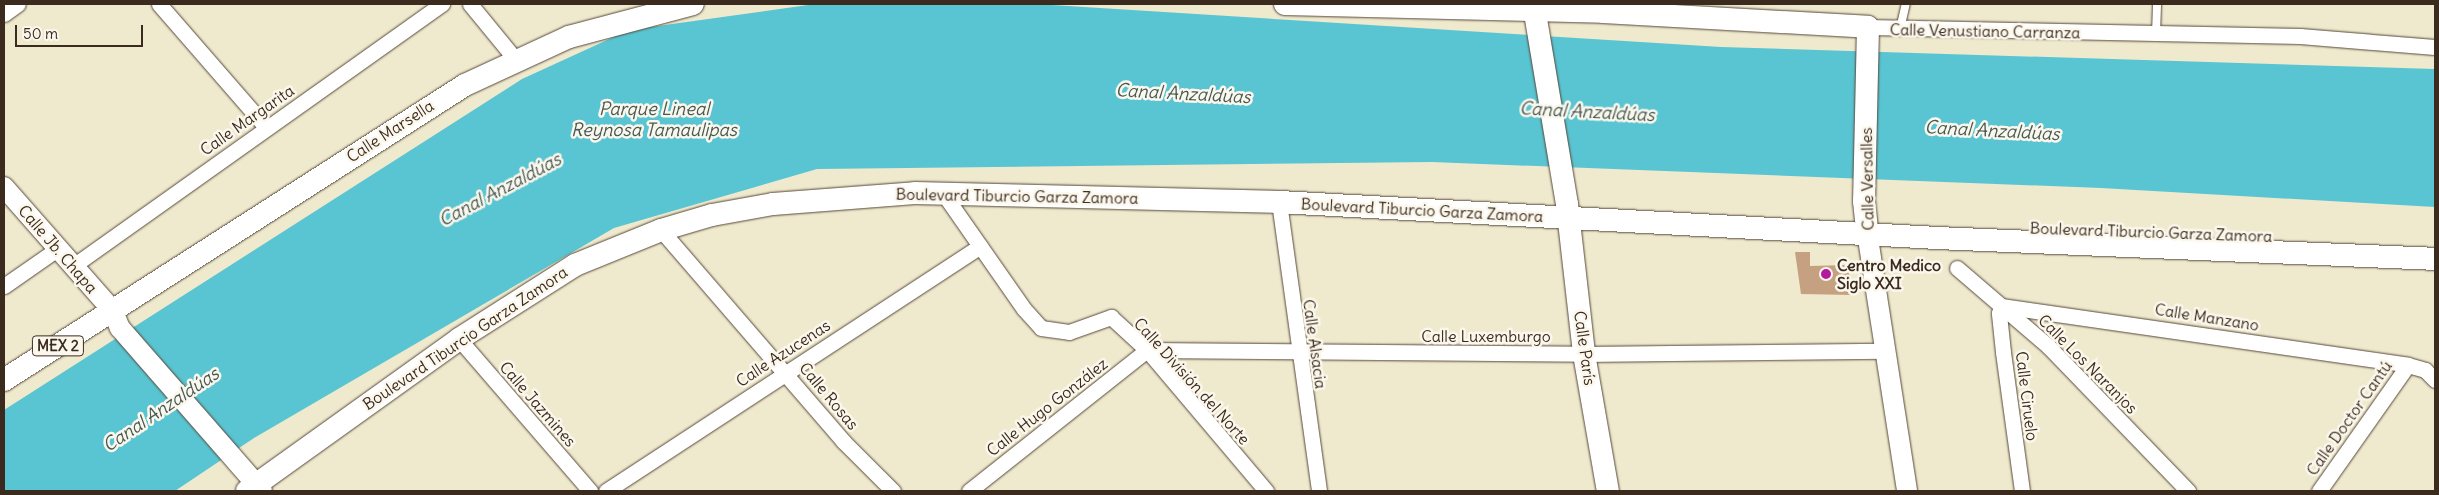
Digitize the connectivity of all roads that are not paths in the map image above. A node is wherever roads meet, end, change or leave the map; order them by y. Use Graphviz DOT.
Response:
graph roads {
  1 [pos="18,4"];
  2 [pos="159,4"];
  3 [pos="442,4"];
  4 [pos="470,4"];
  5 [pos="693,4"];
  6 [pos="1285,4"];
  7 [pos="1906,4"];
  8 [pos="2157,4"];
  9 [pos="4,14"];
  10 [pos="1536,17"];
  11 [pos="1900,30"];
  12 [pos="2156,34"];
  13 [pos="1868,35"];
  14 [pos="2435,47"];
  15 [pos="516,60"];
  16 [pos="266,127"];
  17 [pos="4,187"];
  18 [pos="943,193"];
  19 [pos="1279,202"];
  20 [pos="1568,211"];
  21 [pos="1866,217"];
  22 [pos="661,230"];
  23 [pos="2435,243"];
  24 [pos="980,246"];
  25 [pos="57,249"];
  26 [pos="2435,259"];
  27 [pos="73,266"];
  28 [pos="1958,268"];
  29 [pos="4,286"];
  30 [pos="2002,306"];
  31 [pos="117,320"];
  32 [pos="459,339"];
  33 [pos="1147,350"];
  34 [pos="1885,351"];
  35 [pos="1298,352"];
  36 [pos="1584,354"];
  37 [pos="2408,365"];
  38 [pos="786,371"];
  39 [pos="4,380"];
  40 [pos="2435,380"];
  41 [pos="255,489"];
  42 [pos="590,491"];
  43 [pos="606,491"];
  44 [pos="894,491"];
  45 [pos="969,491"];
  46 [pos="1266,491"];
  47 [pos="1319,491"];
  48 [pos="1608,491"];
  49 [pos="1907,491"];
  50 [pos="2022,491"];
  51 [pos="2188,491"];
  52 [pos="2319,491"];
  1 -- 9 [label="street"];
  2 -- 16 [label="street"];
  3 -- 16 [label="street, Calle Margarita"];
  4 -- 15 [label="street"];
  5 -- 15 [label="main road, Calle Marsella"];
  6 -- 10 [label="main road"];
  7 -- 11 [label="lane"];
  8 -- 12 [label="lane"];
  10 -- 13 [label="main road, Calle Venustiano Carranza"];
  10 -- 20 [label="main road, Calle París"];
  11 -- 12 [label="street, Calle Venustiano Carranza"];
  11 -- 13 [label="street, Calle Venustiano Carranza"];
  12 -- 14 [label="street, Calle Venustiano Carranza"];
  13 -- 21 [label="main road, Calle Versalles"];
  15 -- 31 [label="main road, Calle Marsella"];
  16 -- 27 [label="street, Calle Margarita"];
  17 -- 25 [label="main road, Calle Jb. Chapa"];
  18 -- 19 [label="main road, Boulevard Tiburcio Garza Zamora"];
  18 -- 22 [label="main road, Boulevard Tiburcio Garza Zamora"];
  18 -- 24 [label="street, Calle División del Norte"];
  19 -- 20 [label="main road, Boulevard Tiburcio Garza Zamora"];
  19 -- 35 [label="street, Calle Alsacia"];
  20 -- 21 [label="main road, Boulevard Tiburcio Garza Zamora"];
  20 -- 36 [label="main road, Calle París"];
  21 -- 23 [label="main road, Boulevard Tiburcio Garza Zamora"];
  21 -- 26 [label="main road"];
  21 -- 34 [label="main road, Calle Versalles"];
  22 -- 32 [label="main road, Boulevard Tiburcio Garza Zamora"];
  22 -- 38 [label="street, Calle Rosas"];
  24 -- 33 [label="street, Calle División del Norte"];
  24 -- 38 [label="street, Calle Azucenas"];
  25 -- 27 [label="main road, Calle Jb. Chapa"];
  25 -- 29 [label="street"];
  27 -- 31 [label="main road, Calle Jb. Chapa"];
  28 -- 30 [label="street, Calle Los Naranjos"];
  30 -- 37 [label="street, Calle Manzano"];
  30 -- 50 [label="street, Calle Ciruelo"];
  30 -- 51 [label="street, Calle Los Naranjos"];
  31 -- 39 [label="main road, MEX 2"];
  31 -- 41 [label="main road, Calle Jb. Chapa"];
  32 -- 41 [label="main road, Boulevard Tiburcio Garza Zamora"];
  32 -- 42 [label="street, Calle Jazmines"];
  33 -- 35 [label="street, Calle Luxemburgo"];
  33 -- 45 [label="street, Calle Hugo González"];
  33 -- 46 [label="street, Calle División del Norte"];
  34 -- 36 [label="street, Calle Luxemburgo"];
  34 -- 49 [label="main road, Calle Versalles"];
  35 -- 36 [label="street, Calle Luxemburgo"];
  35 -- 47 [label="street, Calle Alsacia"];
  36 -- 48 [label="main road, Calle París"];
  37 -- 40 [label="street, Calle Manzano"];
  37 -- 52 [label="street, Calle Doctor Cantú"];
  38 -- 43 [label="street, Calle Azucenas"];
  38 -- 44 [label="street, Calle Rosas"];
}
